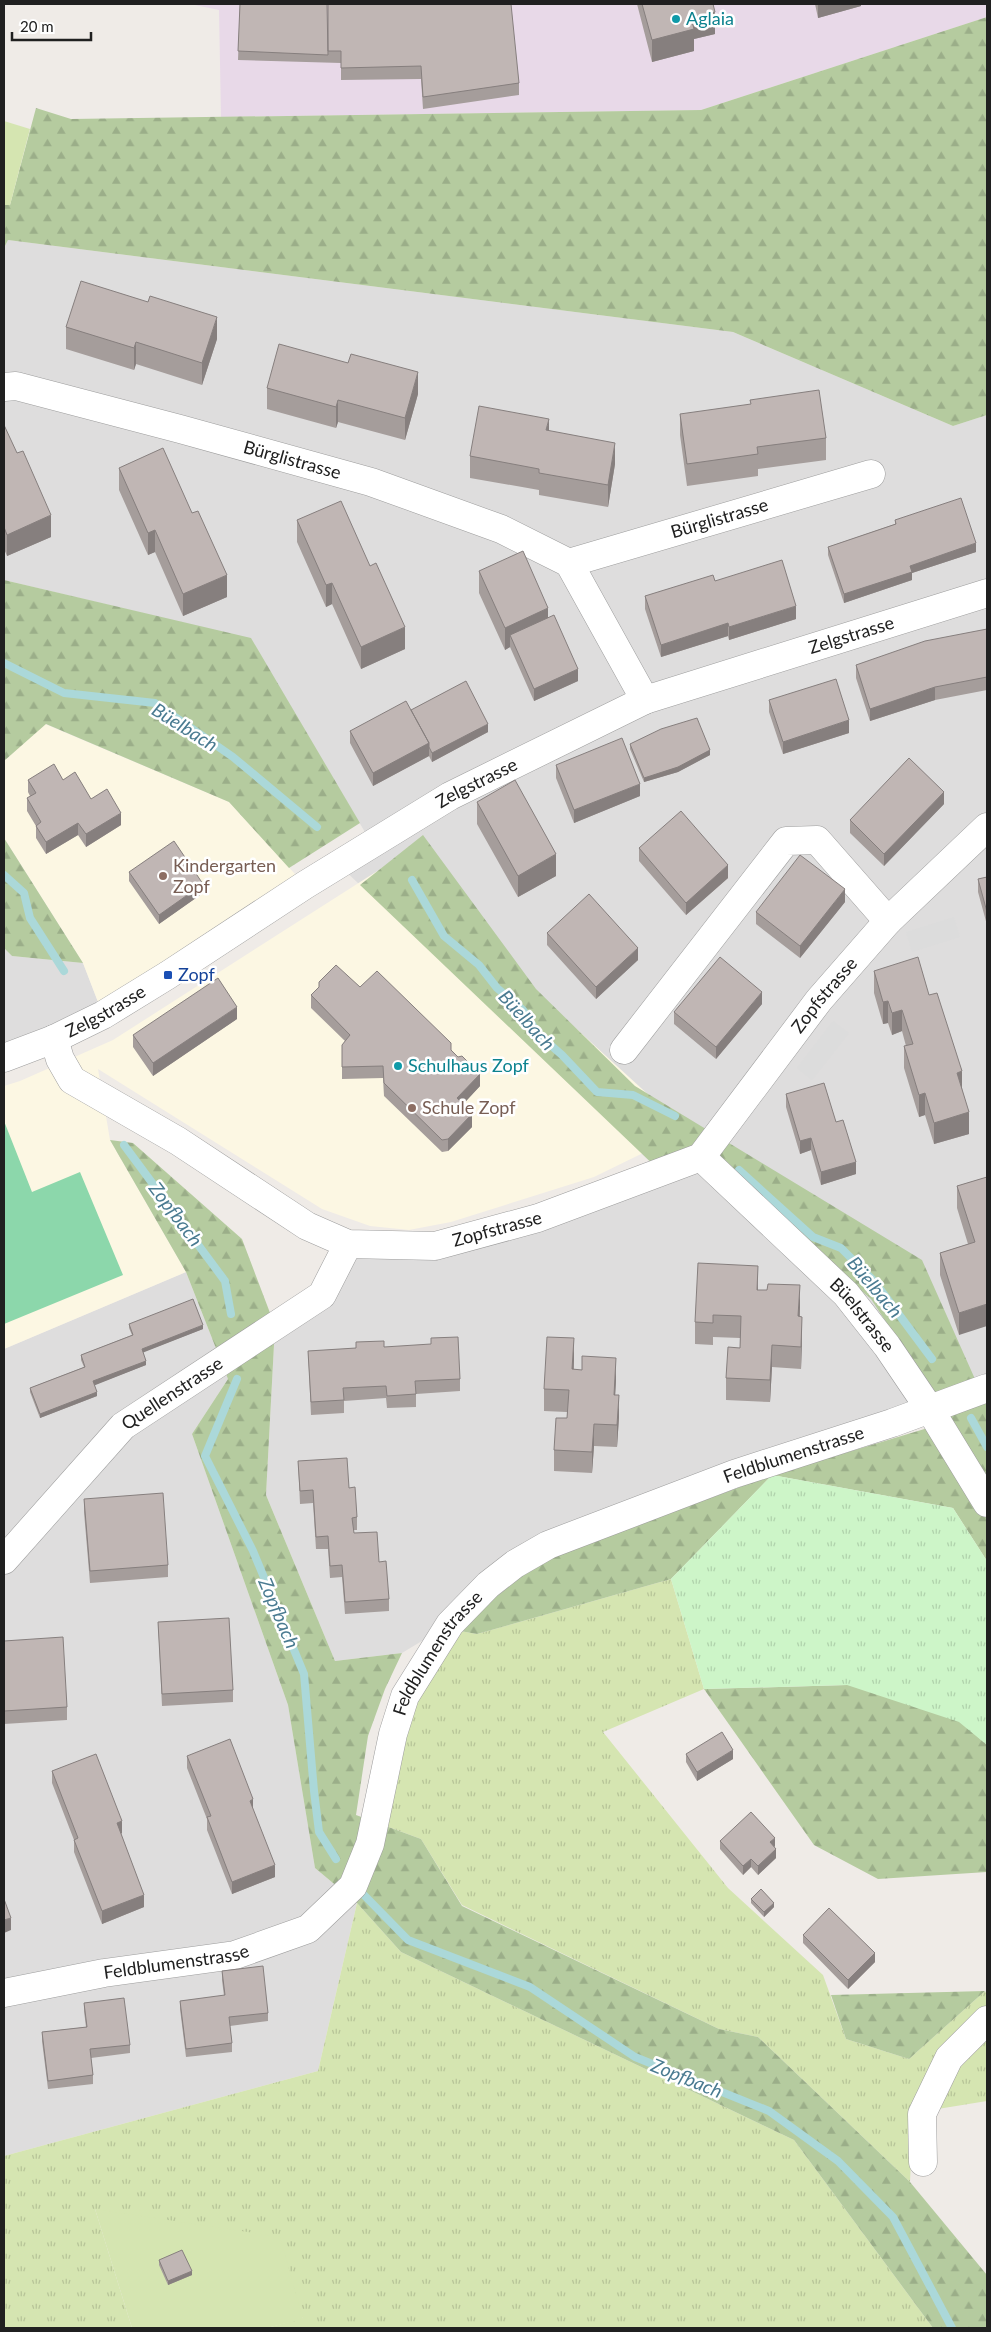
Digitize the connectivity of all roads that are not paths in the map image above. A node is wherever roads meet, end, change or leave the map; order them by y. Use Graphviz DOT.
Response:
graph roads {
  1 [pos="4,387"];
  2 [pos="871,474"];
  3 [pos="569,563"];
  4 [pos="987,593"];
  5 [pos="645,700"];
  6 [pos="987,827"];
  7 [pos="888,922"];
  8 [pos="54,1039"];
  9 [pos="624,1050"];
  10 [pos="4,1058"];
  11 [pos="701,1157"];
  12 [pos="348,1244"];
  13 [pos="987,1388"];
  14 [pos="929,1408"];
  15 [pos="987,1503"];
  16 [pos="4,1560"];
  17 [pos="4,1993"];
  18 [pos="987,2020"];
  19 [pos="923,2162"];
  1 -- 3 [label="street, Bürglistrasse"];
  2 -- 3 [label="street, Bürglistrasse"];
  3 -- 5 [label="street"];
  4 -- 5 [label="street, Zelgstrasse"];
  5 -- 8 [label="street, Zelgstrasse"];
  6 -- 7 [label="street, Zopfstrasse"];
  7 -- 9 [label="street"];
  7 -- 11 [label="street, Zopfstrasse"];
  8 -- 10 [label="street, Zelgstrasse"];
  8 -- 12 [label="street, Zopfstrasse"];
  11 -- 12 [label="street, Zopfstrasse"];
  11 -- 14 [label="street, Büelstrasse"];
  12 -- 16 [label="street, Quellenstrasse"];
  13 -- 14 [label="street, Feldblumenstrasse"];
  14 -- 15 [label="street, Büelstrasse"];
  14 -- 17 [label="street, Feldblumenstrasse"];
  18 -- 19 [label="street"];
}
